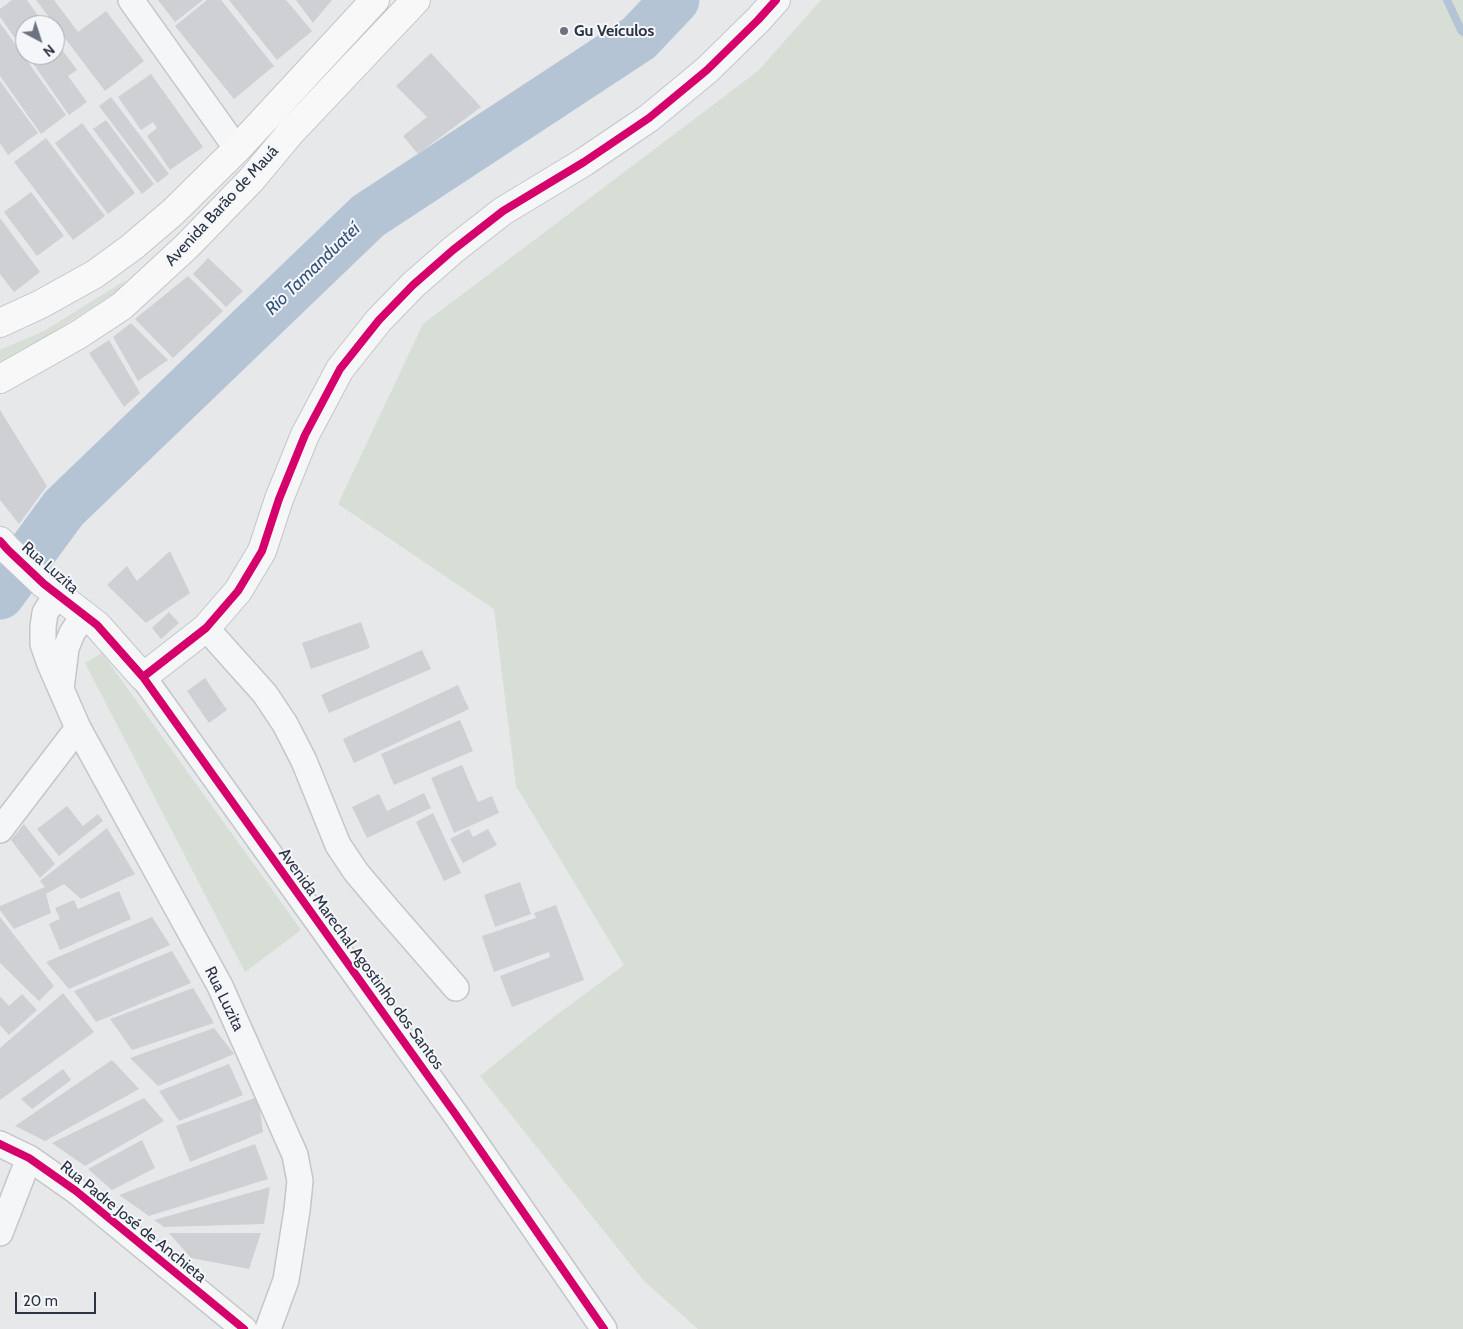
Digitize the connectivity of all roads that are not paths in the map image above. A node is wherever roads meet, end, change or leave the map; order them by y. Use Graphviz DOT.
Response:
graph roads {
  1 [pos="131,0"];
  2 [pos="375,0"];
  3 [pos="416,0"];
  4 [pos="776,0"];
  5 [pos="237,149"];
  6 [pos="0,323"];
  7 [pos="0,379"];
  8 [pos="4,546"];
  9 [pos="50,589"];
  10 [pos="84,615"];
  11 [pos="206,628"];
  12 [pos="143,677"];
  13 [pos="60,689"];
  14 [pos="78,728"];
  15 [pos="0,830"];
  16 [pos="456,988"];
  17 [pos="0,1144"];
  18 [pos="29,1158"];
  19 [pos="0,1233"];
  20 [pos="244,1329"];
  21 [pos="268,1329"];
  22 [pos="604,1329"];
  1 -- 5 [label="street"];
  2 -- 5 [label="main road, Avenida Barão de Mauá"];
  3 -- 7 [label="main road, Avenida Barão de Mauá"];
  4 -- 11 [label="street"];
  5 -- 6 [label="main road, Avenida Barão de Mauá"];
  8 -- 9 [label="street, Rua Luzita"];
  9 -- 10 [label="street, Rua Luzita"];
  9 -- 13 [label="street, Rua Luzita"];
  10 -- 12 [label="street, Avenida Marechal Agostinho dos Santos"];
  10 -- 13 [label="street, Rua Luzita"];
  11 -- 12 [label="street"];
  11 -- 16 [label="street"];
  12 -- 22 [label="street, Avenida Marechal Agostinho dos Santos"];
  13 -- 14 [label="street, Rua Luzita"];
  14 -- 15 [label="street"];
  14 -- 21 [label="street, Rua Luzita"];
  17 -- 18 [label="street, Rua Padre José de Anchieta"];
  18 -- 19 [label="street"];
  18 -- 20 [label="street, Rua Padre José de Anchieta"];
}
